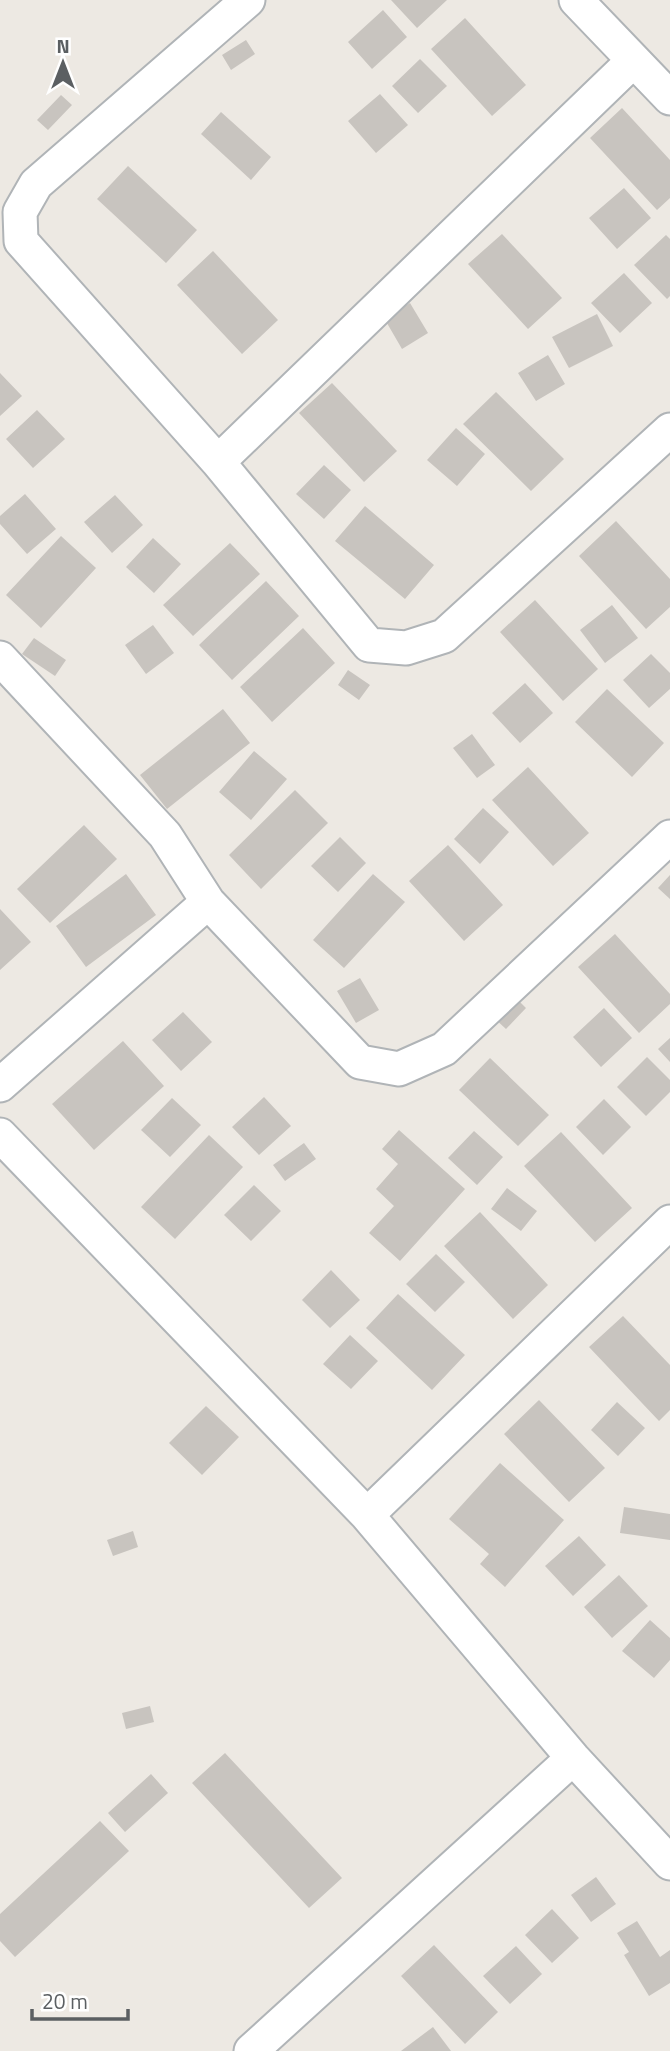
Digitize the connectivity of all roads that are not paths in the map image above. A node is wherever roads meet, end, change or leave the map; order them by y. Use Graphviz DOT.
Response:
graph roads {
  1 [pos="248,0"];
  2 [pos="576,0"];
  3 [pos="633,61"];
  4 [pos="670,98"];
  5 [pos="670,430"];
  6 [pos="218,462"];
  7 [pos="0,658"];
  8 [pos="670,837"];
  9 [pos="208,902"];
  10 [pos="0,1085"];
  11 [pos="0,1135"];
  12 [pos="670,1222"];
  13 [pos="367,1516"];
  14 [pos="573,1758"];
  15 [pos="670,1863"];
  16 [pos="250,2051"];
  1 -- 6 [label="street"];
  2 -- 3 [label="street"];
  3 -- 4 [label="street"];
  3 -- 6 [label="street"];
  5 -- 6 [label="street"];
  7 -- 9 [label="street"];
  8 -- 9 [label="street"];
  9 -- 10 [label="street"];
  11 -- 13 [label="street"];
  12 -- 13 [label="street"];
  13 -- 14 [label="street"];
  14 -- 15 [label="street"];
  14 -- 16 [label="street"];
}
